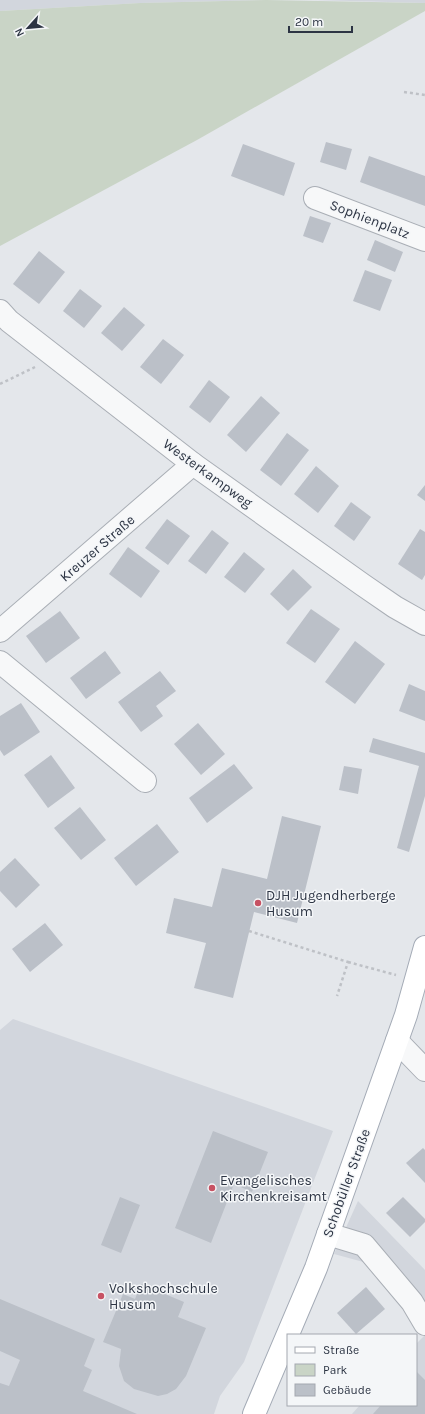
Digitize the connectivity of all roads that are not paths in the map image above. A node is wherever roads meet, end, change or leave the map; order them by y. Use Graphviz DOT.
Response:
graph roads {
  1 [pos="315,198"];
  2 [pos="425,240"];
  3 [pos="0,311"];
  4 [pos="193,464"];
  5 [pos="425,624"];
  6 [pos="0,631"];
  7 [pos="0,662"];
  8 [pos="145,781"];
  9 [pos="425,947"];
  10 [pos="397,1041"];
  11 [pos="425,1070"];
  12 [pos="328,1234"];
  13 [pos="425,1324"];
  14 [pos="288,1334"];
  15 [pos="287,1336"];
  16 [pos="254,1414"];
  1 -- 2 [label="street, Sophienplatz"];
  3 -- 4 [label="street, Westerkampweg"];
  4 -- 5 [label="street, Westerkampweg"];
  4 -- 6 [label="street, Kreuzer Straße"];
  7 -- 8 [label="street"];
  9 -- 10 [label="main road, Schobüller Straße"];
  10 -- 11 [label="street"];
  10 -- 12 [label="main road, Schobüller Straße"];
  12 -- 13 [label="street"];
  12 -- 14 [label="main road, Schobüller Straße"];
  15 -- 16 [label="main road, Schobüller Straße"];
}
